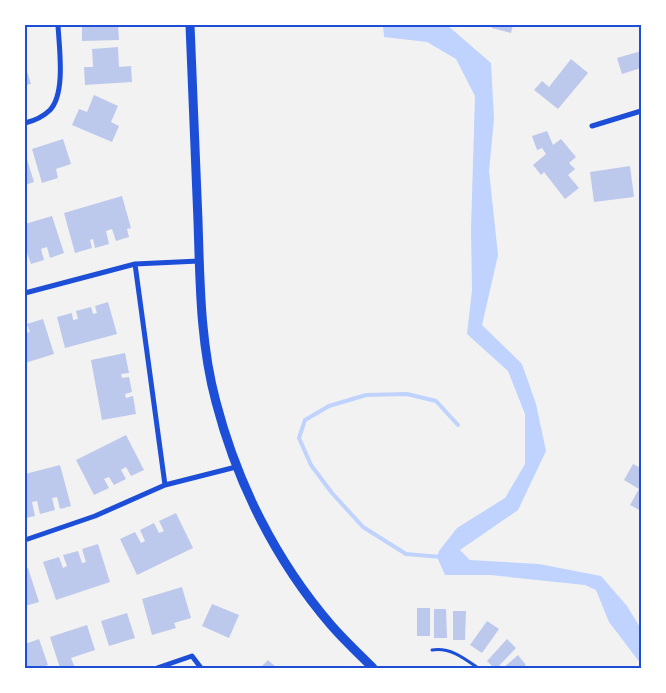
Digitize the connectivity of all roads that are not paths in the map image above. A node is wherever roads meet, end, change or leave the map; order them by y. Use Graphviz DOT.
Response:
graph roads {
  1 [pos="58,25"];
  2 [pos="190,25"];
  3 [pos="641,111"];
  4 [pos="25,123"];
  5 [pos="592,126"];
  6 [pos="199,261"];
  7 [pos="135,264"];
  8 [pos="25,293"];
  9 [pos="236,467"];
  10 [pos="165,485"];
  11 [pos="25,540"];
  12 [pos="432,650"];
  13 [pos="157,668"];
  14 [pos="201,668"];
  15 [pos="373,668"];
  16 [pos="478,668"];
  1 -- 4 [label="street"];
  2 -- 6 [label="main road"];
  3 -- 5 [label="street"];
  6 -- 7 [label="street"];
  6 -- 9 [label="main road"];
  7 -- 8 [label="street"];
  7 -- 10 [label="street"];
  9 -- 10 [label="street"];
  9 -- 15 [label="main road"];
  10 -- 11 [label="street"];
  12 -- 16 [label="lane"];
  13 -- 14 [label="street"];
}
